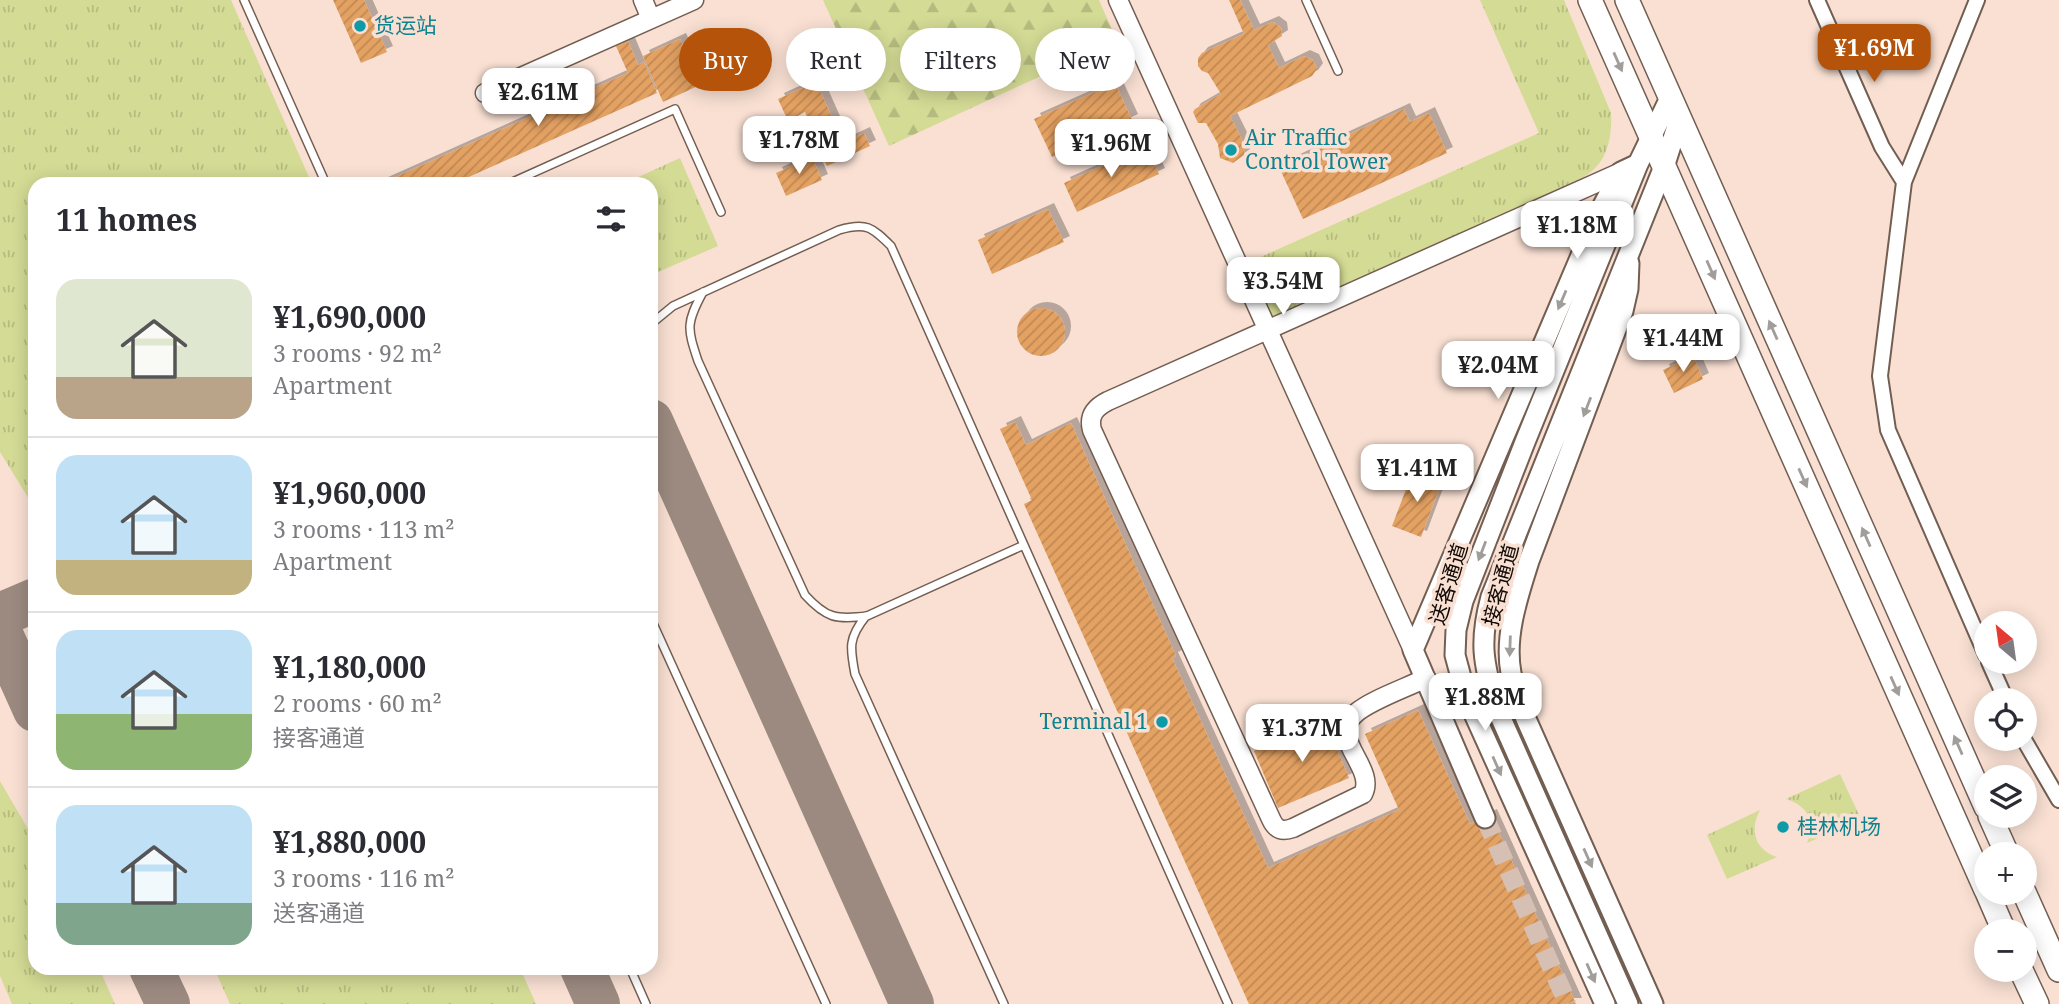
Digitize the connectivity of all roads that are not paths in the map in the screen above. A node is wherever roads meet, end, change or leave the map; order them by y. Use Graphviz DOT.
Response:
graph roads {
  1 [pos="244,0"];
  2 [pos="643,0"];
  3 [pos="694,0"];
  4 [pos="1118,0"];
  5 [pos="1306,0"];
  6 [pos="1590,0"];
  7 [pos="1817,0"];
  8 [pos="1977,0"];
  9 [pos="1632,5"];
  10 [pos="651,19"];
  11 [pos="1338,71"];
  12 [pos="485,93"];
  13 [pos="1670,98"];
  14 [pos="1679,120"];
  15 [pos="1651,136"];
  16 [pos="1665,164"];
  17 [pos="1630,168"];
  18 [pos="323,177"];
  19 [pos="524,177"];
  20 [pos="1904,182"];
  21 [pos="721,212"];
  22 [pos="1630,248"];
  23 [pos="703,292"];
  24 [pos="658,318"];
  25 [pos="1268,331"];
  26 [pos="1024,545"];
  27 [pos="867,616"];
  28 [pos="1974,627"];
  29 [pos="658,634"];
  30 [pos="1413,650"];
  31 [pos="1426,678"];
  32 [pos="2031,751"];
  33 [pos="1974,780"];
  34 [pos="2059,800"];
  35 [pos="1485,818"];
  36 [pos="1974,862"];
  37 [pos="2030,905"];
  38 [pos="2059,970"];
  39 [pos="633,975"];
  40 [pos="2027,982"];
  41 [pos="646,1004"];
  42 [pos="826,1004"];
  43 [pos="1004,1004"];
  44 [pos="1228,1004"];
  45 [pos="1605,1004"];
  46 [pos="1628,1004"];
  47 [pos="1653,1004"];
  48 [pos="2037,1004"];
  1 -- 18 [label="lane"];
  2 -- 10 [label="street"];
  3 -- 10 [label="street"];
  4 -- 25 [label="street"];
  5 -- 11 [label="lane"];
  6 -- 15 [label="highway, one-way"];
  7 -- 20 [label="street"];
  8 -- 20 [label="street"];
  9 -- 13 [label="highway"];
  10 -- 12 [label="street"];
  13 -- 14 [label="highway"];
  13 -- 15 [label="main road, 送客通道"];
  14 -- 16 [label="main road, 送客通道"];
  33 -- 14 [label="highway, one-way"];
  15 -- 16 [label="highway"];
  15 -- 17 [label="main road, 送客通道"];
  16 -- 22 [label="main road, 送客通道"];
  16 -- 36 [label="highway, one-way"];
  17 -- 25 [label="street"];
  17 -- 30 [label="main road, one-way"];
  17 -- 45 [label="main road, 送客通道, one-way"];
  19 -- 21 [label="lane"];
  20 -- 28 [label="street"];
  22 -- 46 [label="main road, 送客通道"];
  22 -- 47 [label="main road, 接客通道, one-way"];
  23 -- 24 [label="lane"];
  23 -- 26 [label="lane"];
  23 -- 27 [label="lane"];
  25 -- 30 [label="street"];
  25 -- 31 [label="street"];
  26 -- 27 [label="lane"];
  26 -- 44 [label="lane"];
  27 -- 43 [label="lane"];
  29 -- 42 [label="lane"];
  30 -- 31 [label="main road"];
  31 -- 35 [label="main road"];
  32 -- 34 [label="street"];
  37 -- 38 [label="highway"];
  39 -- 41 [label="lane"];
  40 -- 48 [label="highway"];
}
